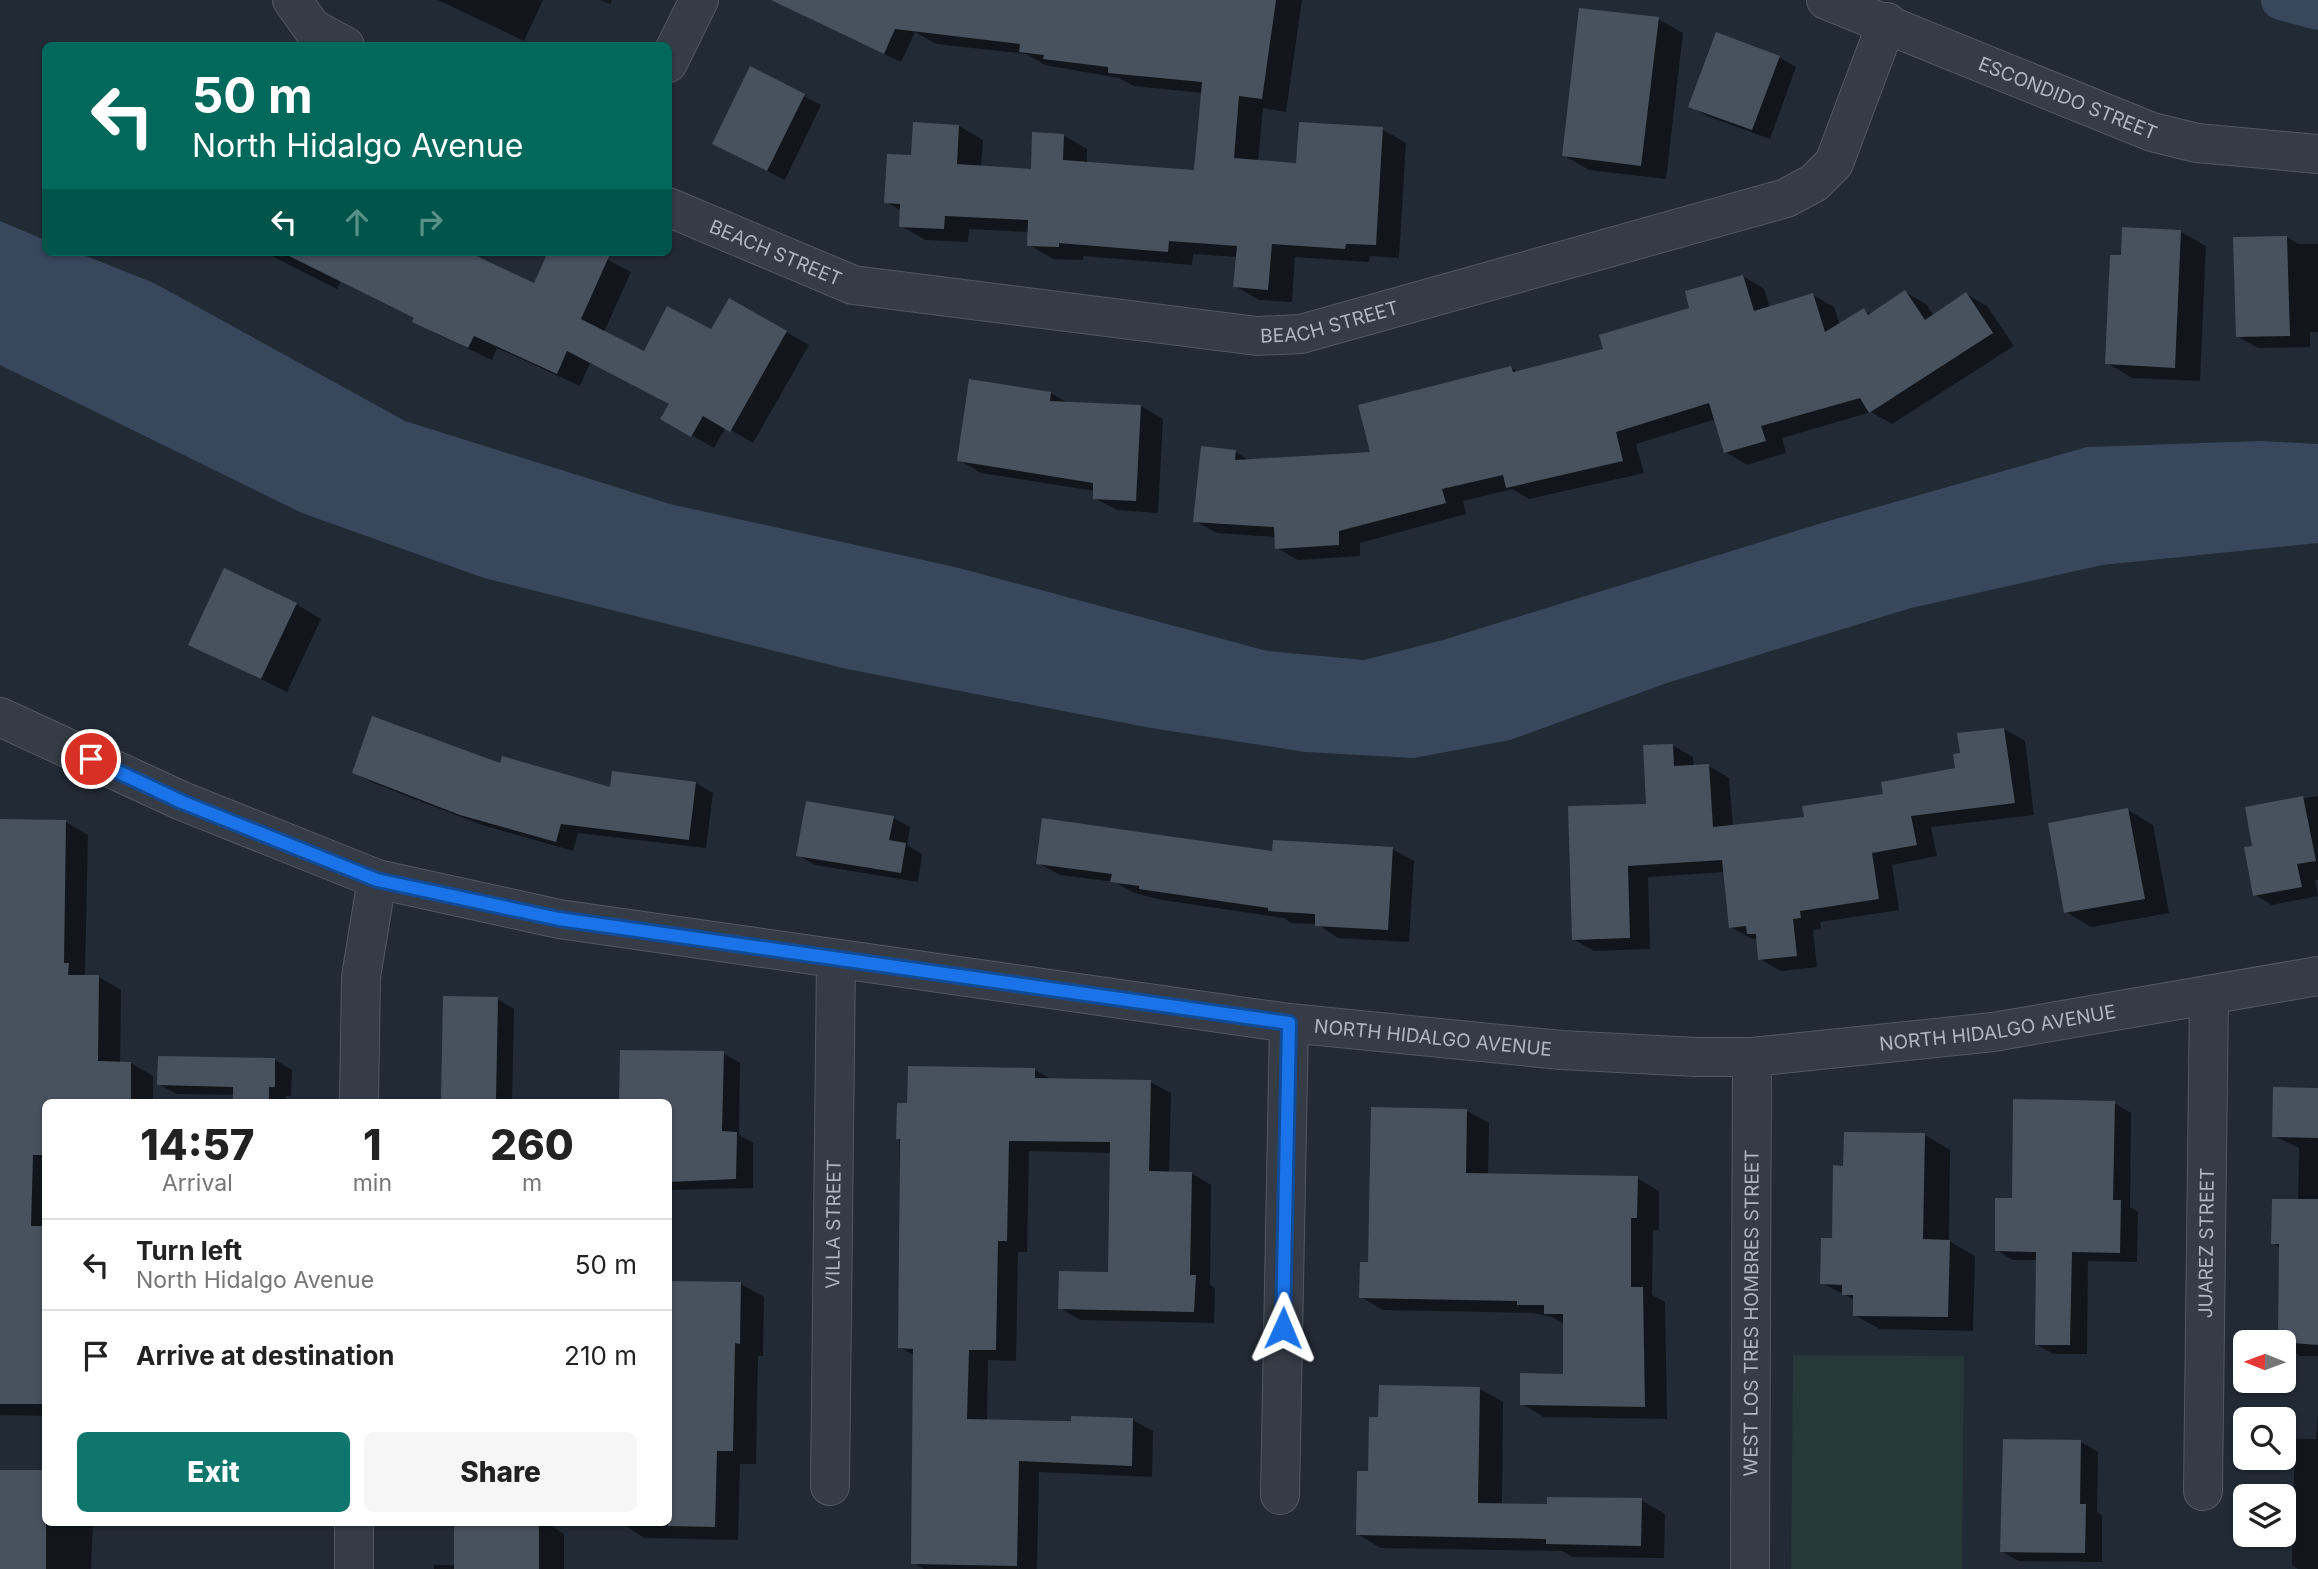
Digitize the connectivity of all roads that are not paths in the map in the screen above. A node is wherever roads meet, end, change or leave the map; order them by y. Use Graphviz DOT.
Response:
graph roads {
  1 [pos="292,0"];
  2 [pos="699,0"];
  3 [pos="1826,0"];
  4 [pos="1887,22"];
  5 [pos="338,42"];
  6 [pos="672,55"];
  7 [pos="2318,154"];
  8 [pos="672,209"];
  9 [pos="0,717"];
  10 [pos="377,880"];
  11 [pos="836,961"];
  12 [pos="2318,976"];
  13 [pos="2208,995"];
  14 [pos="1289,1023"];
  15 [pos="1752,1057"];
  16 [pos="359,1099"];
  17 [pos="830,1486"];
  18 [pos="2203,1491"];
  19 [pos="1280,1495"];
  20 [pos="354,1526"];
  21 [pos="354,1569"];
  22 [pos="1750,1569"];
  1 -- 5 [label="street"];
  2 -- 6 [label="street"];
  3 -- 4 [label="street, ESCONDIDO STREET"];
  4 -- 7 [label="street, ESCONDIDO STREET"];
  4 -- 8 [label="street, BEACH STREET"];
  9 -- 10 [label="street, NORTH HIDALGO AVENUE"];
  10 -- 11 [label="street, NORTH HIDALGO AVENUE"];
  10 -- 16 [label="street"];
  11 -- 14 [label="street, NORTH HIDALGO AVENUE"];
  11 -- 17 [label="street, VILLA STREET"];
  12 -- 13 [label="street, NORTH HIDALGO AVENUE"];
  13 -- 15 [label="street, NORTH HIDALGO AVENUE"];
  13 -- 18 [label="street, JUAREZ STREET"];
  14 -- 15 [label="street, NORTH HIDALGO AVENUE"];
  14 -- 19 [label="street"];
  15 -- 22 [label="street, WEST LOS TRES HOMBRES STREET"];
  20 -- 21 [label="street"];
}
